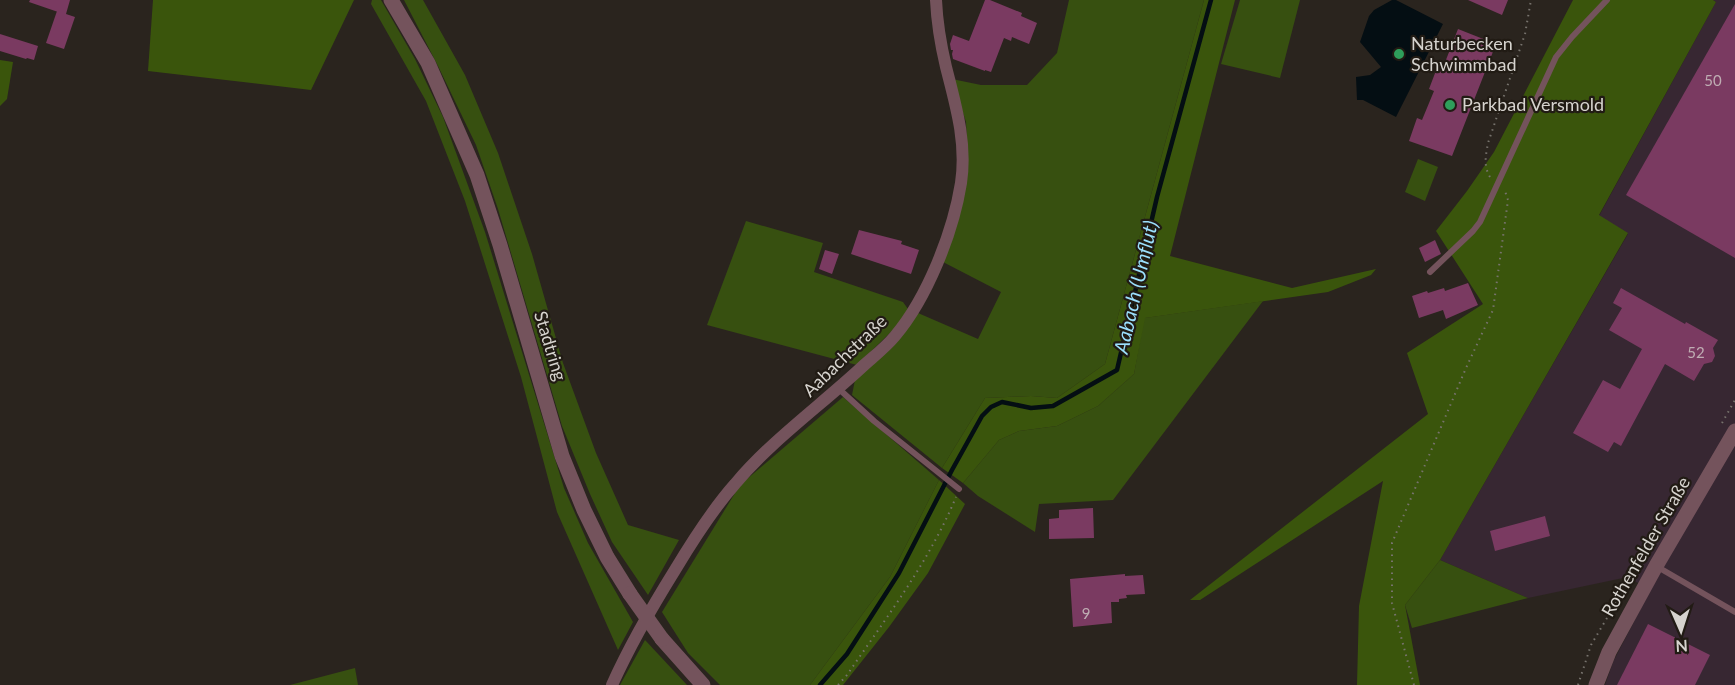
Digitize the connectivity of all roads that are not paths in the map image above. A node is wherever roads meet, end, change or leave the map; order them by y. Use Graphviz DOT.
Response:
graph roads {
  1 [pos="391,0"];
  2 [pos="936,0"];
  3 [pos="1607,0"];
  4 [pos="1430,272"];
  5 [pos="839,389"];
  6 [pos="1735,431"];
  7 [pos="956,487"];
  8 [pos="1656,566"];
  9 [pos="1735,612"];
  10 [pos="612,685"];
  11 [pos="703,685"];
  12 [pos="1596,685"];
  1 -- 11 [label="street, Stadtring, bridge"];
  2 -- 5 [label="street, Aabachstraße"];
  3 -- 4 [label="lane"];
  5 -- 7 [label="lane"];
  5 -- 10 [label="street, Aabachstraße"];
  6 -- 8 [label="street, Rothenfelder Straße"];
  8 -- 9 [label="lane"];
  8 -- 12 [label="street, Rothenfelder Straße"];
}
